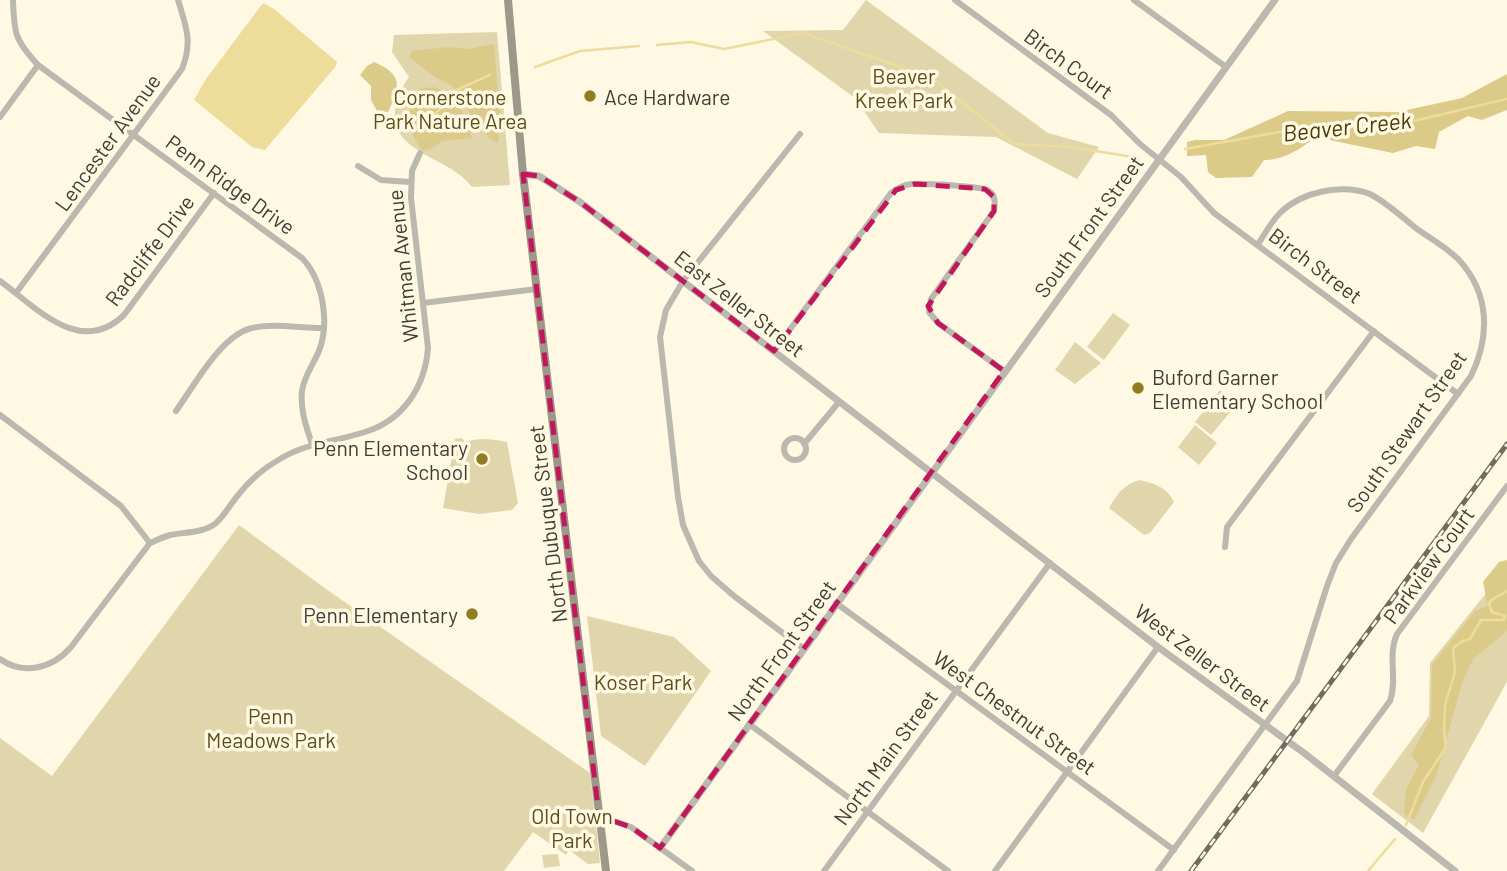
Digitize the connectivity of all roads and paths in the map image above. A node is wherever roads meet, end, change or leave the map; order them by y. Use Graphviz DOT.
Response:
graph roads {
  1 [pos="13,0"];
  2 [pos="178,0"];
  3 [pos="508,0"];
  4 [pos="955,0"];
  5 [pos="1275,0"];
  6 [pos="1137,1"];
  7 [pos="38,65"];
  8 [pos="1226,67"];
  9 [pos="0,117"];
  10 [pos="800,134"];
  11 [pos="134,135"];
  12 [pos="420,153"];
  13 [pos="1158,159"];
  14 [pos="358,166"];
  15 [pos="523,174"];
  16 [pos="410,182"];
  17 [pos="214,193"];
  18 [pos="1258,244"];
  19 [pos="0,281"];
  20 [pos="683,281"];
  21 [pos="537,289"];
  22 [pos="16,293"];
  23 [pos="424,303"];
  24 [pos="322,328"];
  25 [pos="1374,331"];
  26 [pos="774,351"];
  27 [pos="1004,371"];
  28 [pos="1458,394"];
  29 [pos="839,402"];
  30 [pos="176,411"];
  31 [pos="0,415"];
  32 [pos="312,444"];
  33 [pos="804,444"];
  34 [pos="931,472"];
  35 [pos="1507,486"];
  36 [pos="150,543"];
  37 [pos="1225,547"];
  38 [pos="1050,563"];
  39 [pos="836,603"];
  40 [pos="1158,647"];
  41 [pos="804,649"];
  42 [pos="0,659"];
  43 [pos="956,690"];
  44 [pos="749,724"];
  45 [pos="1266,726"];
  46 [pos="1067,772"];
  47 [pos="1334,776"];
  48 [pos="867,811"];
  49 [pos="599,816"];
  50 [pos="660,848"];
  51 [pos="1174,850"];
  52 [pos="606,871"];
  53 [pos="692,871"];
  54 [pos="824,871"];
  55 [pos="948,871"];
  56 [pos="995,871"];
  57 [pos="1158,871"];
  58 [pos="1455,871"];
  1 -- 7 [label="street, Penn Ridge Drive"];
  2 -- 11 [label="street, Lencester Avenue"];
  3 -- 15 [label="main road, North Dubuque Street"];
  4 -- 13 [label="street, Birch Court"];
  5 -- 8 [label="street, South Front Street"];
  6 -- 8 [label="street"];
  7 -- 9 [label="street"];
  7 -- 11 [label="street, Penn Ridge Drive"];
  8 -- 13 [label="street, South Front Street"];
  10 -- 20 [label="street"];
  11 -- 17 [label="street, Penn Ridge Drive"];
  11 -- 22 [label="street, Lencester Avenue"];
  12 -- 16 [label="street, Whitman Avenue"];
  13 -- 18 [label="street, Birch Street"];
  13 -- 27 [label="street, South Front Street"];
  14 -- 16 [label="street"];
  15 -- 20 [label="street, East Zeller Street"];
  15 -- 21 [label="main road, North Dubuque Street"];
  16 -- 23 [label="street, Whitman Avenue"];
  17 -- 22 [label="street, Radcliffe Drive"];
  17 -- 24 [label="street, Penn Ridge Drive"];
  18 -- 25 [label="street, Birch Street"];
  18 -- 28 [label="street, South Stewart Street"];
  19 -- 22 [label="street, Radcliffe Drive"];
  20 -- 26 [label="street, East Zeller Street"];
  20 -- 41 [label="street"];
  21 -- 23 [label="street"];
  21 -- 49 [label="main road, North Dubuque Street"];
  23 -- 32 [label="street, Whitman Avenue"];
  24 -- 30 [label="street"];
  24 -- 32 [label="street, Penn Ridge Drive"];
  25 -- 28 [label="street, Birch Street"];
  25 -- 37 [label="street"];
  26 -- 27 [label="street"];
  26 -- 29 [label="street, East Zeller Street"];
  27 -- 34 [label="street, South Front Street"];
  28 -- 45 [label="street, South Stewart Street"];
  29 -- 33 [label="street"];
  29 -- 34 [label="street, East Zeller Street"];
  31 -- 36 [label="street"];
  32 -- 36 [label="street, Whitman Avenue"];
  34 -- 38 [label="street, West Zeller Street"];
  34 -- 39 [label="street, North Front Street"];
  35 -- 47 [label="street, Parkview Court"];
  36 -- 42 [label="street"];
  38 -- 40 [label="street, West Zeller Street"];
  38 -- 43 [label="street, North Main Street"];
  39 -- 41 [label="street, North Front Street"];
  39 -- 43 [label="street, West Chestnut Street"];
  40 -- 45 [label="street, West Zeller Street"];
  40 -- 46 [label="street"];
  41 -- 44 [label="street, North Front Street"];
  43 -- 46 [label="street, West Chestnut Street"];
  43 -- 48 [label="street, North Main Street"];
  44 -- 48 [label="street"];
  44 -- 50 [label="street, North Front Street"];
  45 -- 47 [label="street, West Zeller Street"];
  45 -- 51 [label="street, South Stewart Street"];
  46 -- 51 [label="street, West Chestnut Street"];
  46 -- 56 [label="street"];
  47 -- 58 [label="street, West Zeller Street"];
  48 -- 54 [label="street, North Main Street"];
  48 -- 55 [label="street"];
  49 -- 50 [label="street"];
  49 -- 52 [label="main road, North Dubuque Street"];
  50 -- 53 [label="street"];
  51 -- 57 [label="street, South Stewart Street"];
}
